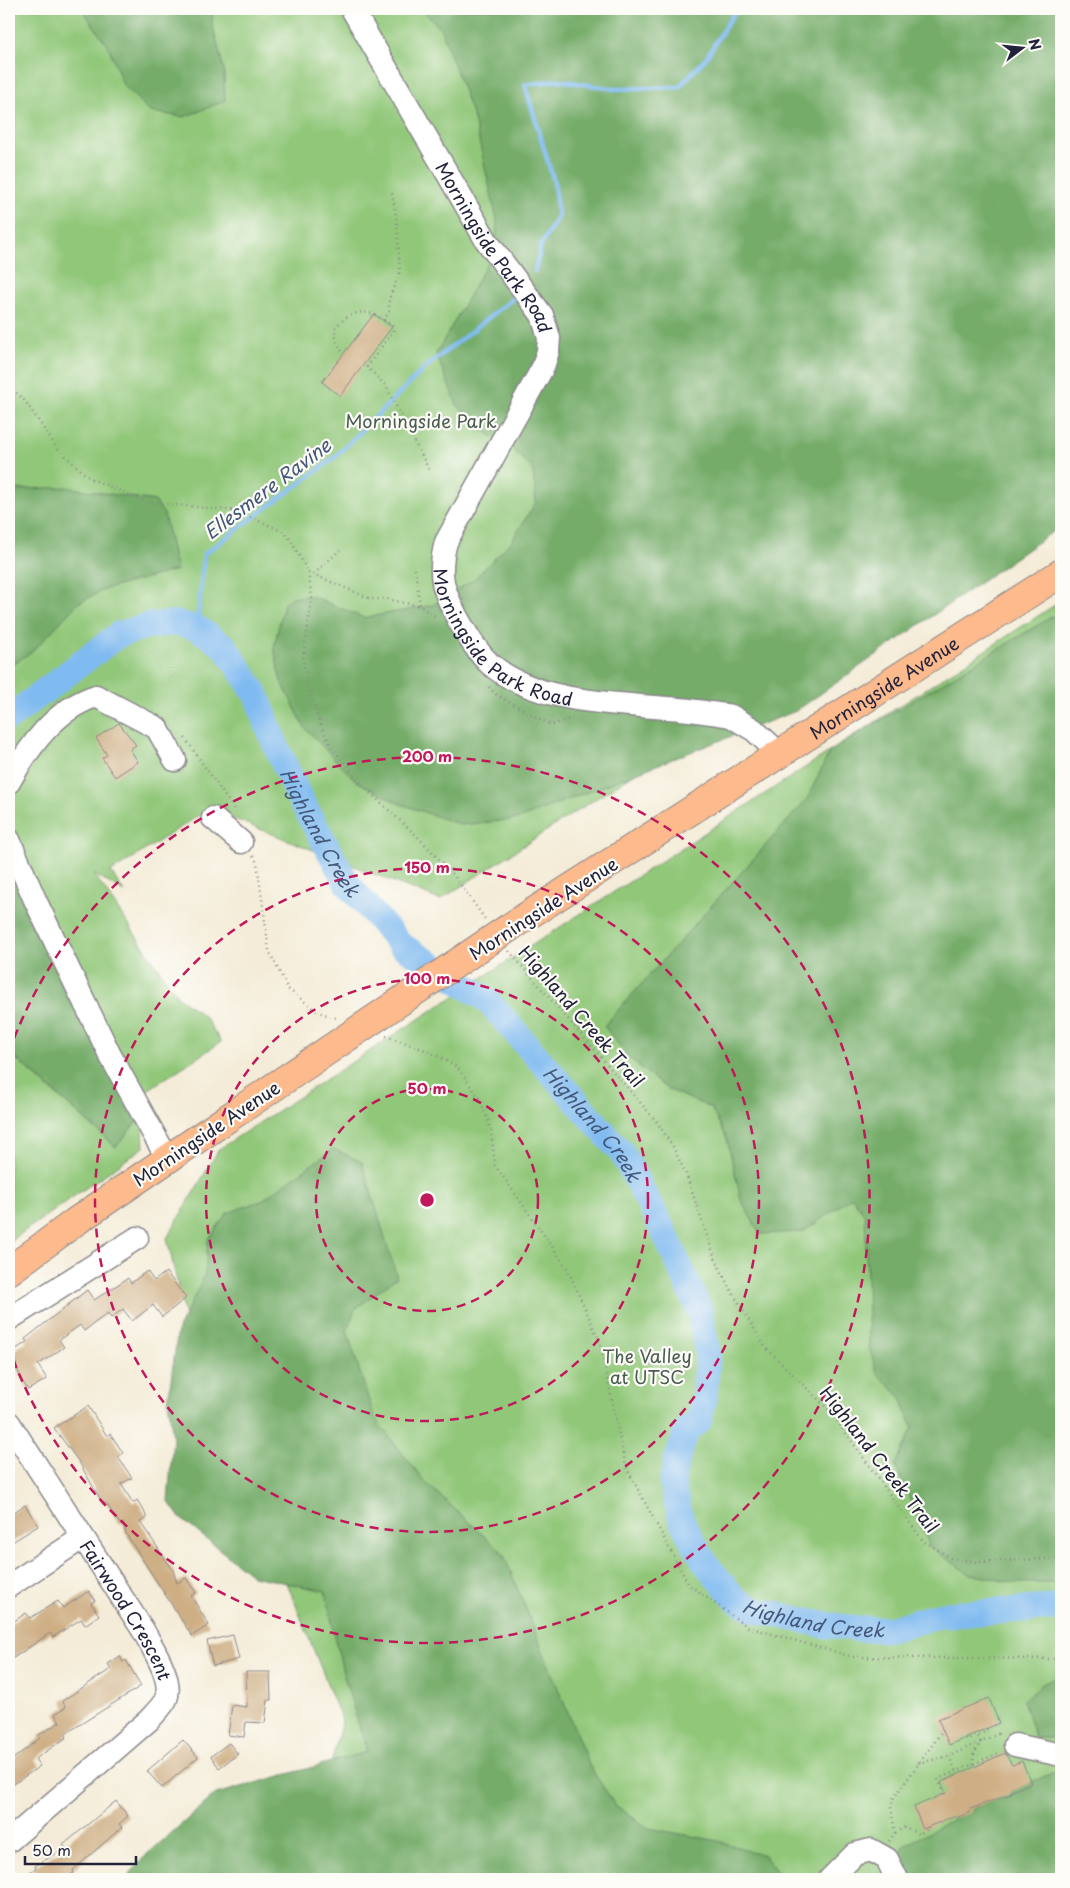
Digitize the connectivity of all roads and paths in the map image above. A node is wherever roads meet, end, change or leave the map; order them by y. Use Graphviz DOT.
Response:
graph roads {
  1 [pos="352,9"];
  2 [pos="392,192"];
  3 [pos="384,320"];
  4 [pos="342,351"];
  5 [pos="9,386"];
  6 [pos="430,472"];
  7 [pos="340,550"];
  8 [pos="415,568"];
  9 [pos="314,574"];
  10 [pos="1061,574"];
  11 [pos="420,606"];
  12 [pos="780,755"];
  13 [pos="175,760"];
  14 [pos="9,782"];
  15 [pos="213,818"];
  16 [pos="9,840"];
  17 [pos="241,842"];
  18 [pos="501,931"];
  19 [pos="345,1022"];
  20 [pos="382,1034"];
  21 [pos="167,1158"];
  22 [pos="138,1238"];
  23 [pos="9,1272"];
  24 [pos="9,1319"];
  25 [pos="9,1423"];
  26 [pos="82,1538"];
  27 [pos="1061,1558"];
  28 [pos="9,1586"];
  29 [pos="1061,1656"];
  30 [pos="986,1729"];
  31 [pos="943,1730"];
  32 [pos="977,1736"];
  33 [pos="966,1738"];
  34 [pos="980,1742"];
  35 [pos="1015,1745"];
  36 [pos="1061,1755"];
  37 [pos="949,1756"];
  38 [pos="918,1763"];
  39 [pos="973,1765"];
  40 [pos="956,1772"];
  41 [pos="944,1794"];
  42 [pos="928,1827"];
  43 [pos="900,1830"];
  44 [pos="895,1833"];
  45 [pos="9,1841"];
  46 [pos="830,1879"];
  47 [pos="897,1879"];
  1 -- 12 [label="street, Morningside Park Road"];
  2 -- 3 [label="path"];
  3 -- 4 [label="path"];
  3 -- 6 [label="path"];
  5 -- 18 [label="path, Highland Creek Trail"];
  7 -- 9 [label="path"];
  8 -- 11 [label="path"];
  10 -- 12 [label="main road, Morningside Avenue"];
  12 -- 18 [label="main road, Morningside Avenue"];
  13 -- 14 [label="street"];
  15 -- 17 [label="street"];
  16 -- 21 [label="street"];
  17 -- 19 [label="path"];
  18 -- 21 [label="main road, Morningside Avenue, bridge"];
  18 -- 27 [label="path, Highland Creek Trail"];
  20 -- 29 [label="path"];
  21 -- 23 [label="main road, Morningside Avenue"];
  22 -- 24 [label="street"];
  25 -- 26 [label="street, Fairwood Crescent"];
  26 -- 28 [label="street"];
  26 -- 45 [label="street, Fairwood Crescent"];
  30 -- 32 [label="path"];
  31 -- 38 [label="path"];
  32 -- 33 [label="path"];
  32 -- 34 [label="path"];
  34 -- 35 [label="path"];
  34 -- 37 [label="path"];
  34 -- 39 [label="path"];
  35 -- 36 [label="street"];
  35 -- 39 [label="path"];
  37 -- 38 [label="path"];
  37 -- 40 [label="path"];
  38 -- 44 [label="path"];
  39 -- 40 [label="path"];
  40 -- 41 [label="path"];
  42 -- 43 [label="path"];
  46 -- 47 [label="street"];
}
